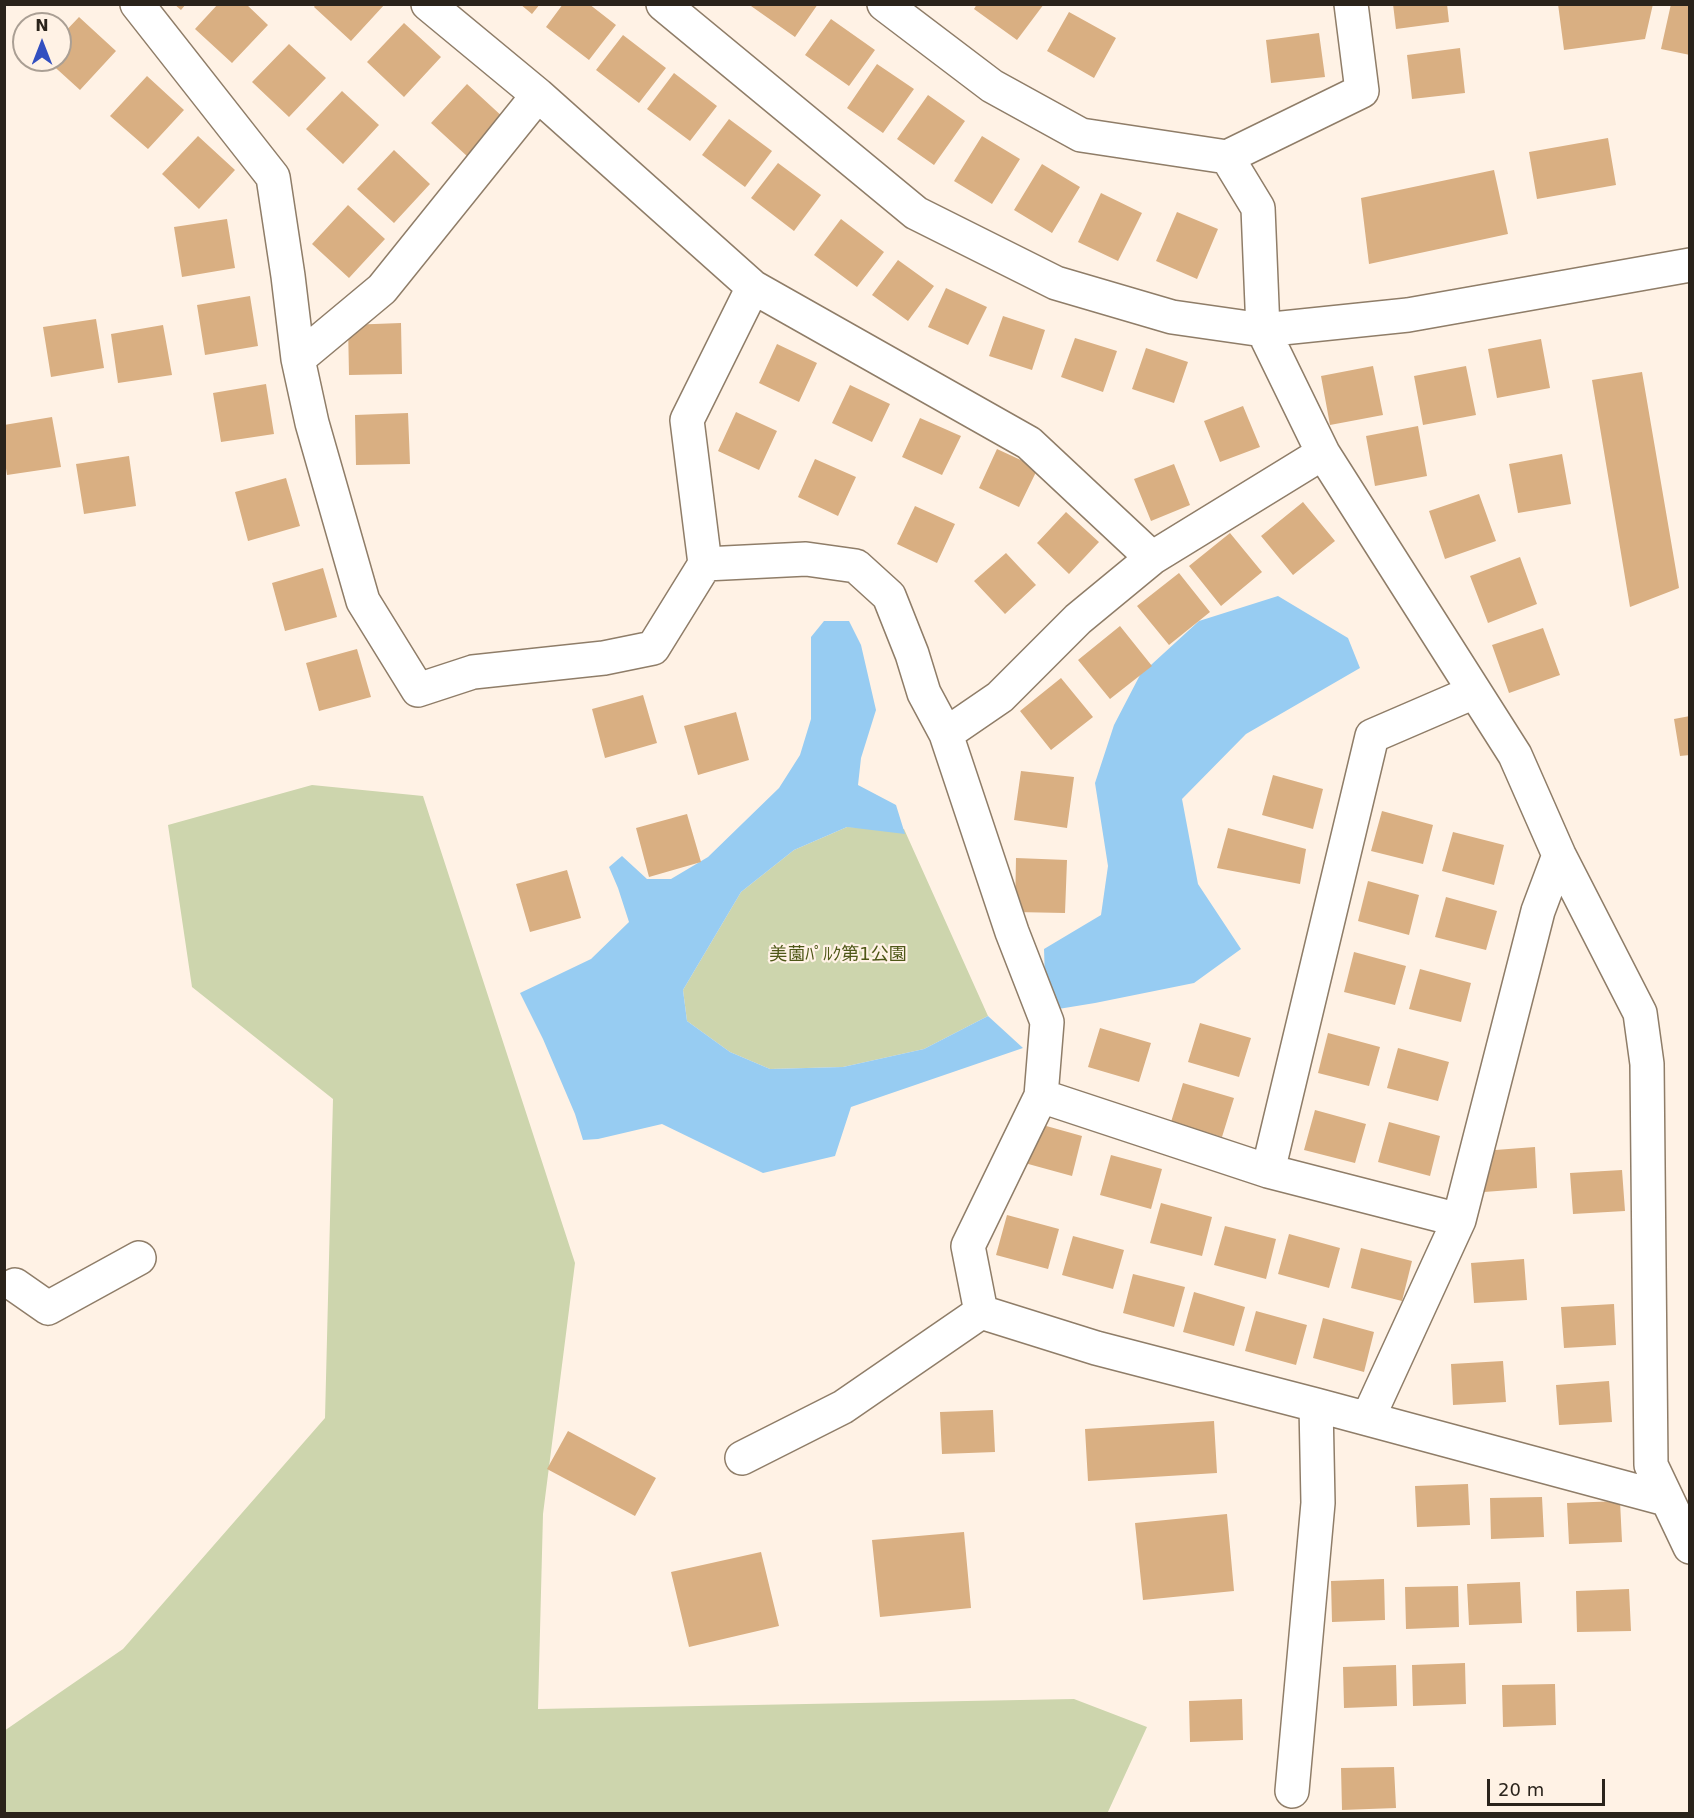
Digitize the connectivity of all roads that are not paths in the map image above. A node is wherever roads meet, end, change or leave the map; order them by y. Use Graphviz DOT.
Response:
graph roads {
  1 [pos="137,4"];
  2 [pos="428,4"];
  3 [pos="663,4"];
  4 [pos="884,4"];
  5 [pos="1352,4"];
  6 [pos="538,95"];
  7 [pos="1227,157"];
  8 [pos="1689,265"];
  9 [pos="753,287"];
  10 [pos="1263,330"];
  11 [pos="298,359"];
  12 [pos="1323,453"];
  13 [pos="1152,558"];
  14 [pos="705,564"];
  15 [pos="1474,692"];
  16 [pos="946,734"];
  17 [pos="1559,855"];
  18 [pos="1041,1096"];
  19 [pos="1268,1171"];
  20 [pos="1459,1220"];
  21 [pos="139,1258"];
  22 [pos="8,1281"];
  23 [pos="981,1312"];
  24 [pos="1316,1405"];
  25 [pos="1368,1418"];
  26 [pos="742,1458"];
  27 [pos="1666,1499"];
  28 [pos="1689,1547"];
  29 [pos="1292,1791"];
  1 -- 11 [label="street"];
  2 -- 6 [label="street"];
  3 -- 10 [label="street"];
  4 -- 7 [label="street"];
  5 -- 7 [label="street"];
  6 -- 9 [label="street"];
  6 -- 11 [label="street"];
  7 -- 10 [label="street"];
  8 -- 10 [label="street"];
  9 -- 13 [label="street"];
  9 -- 14 [label="street"];
  10 -- 12 [label="street"];
  11 -- 14 [label="street"];
  12 -- 13 [label="street"];
  12 -- 15 [label="street"];
  13 -- 16 [label="street"];
  14 -- 16 [label="street"];
  15 -- 17 [label="street"];
  15 -- 19 [label="street"];
  16 -- 18 [label="street"];
  17 -- 20 [label="street"];
  17 -- 27 [label="street"];
  18 -- 19 [label="street"];
  18 -- 23 [label="street"];
  19 -- 20 [label="street"];
  20 -- 25 [label="street"];
  21 -- 22 [label="street"];
  23 -- 24 [label="street"];
  23 -- 26 [label="street"];
  24 -- 25 [label="street"];
  24 -- 29 [label="street"];
  25 -- 27 [label="street"];
  27 -- 28 [label="street"];
}
